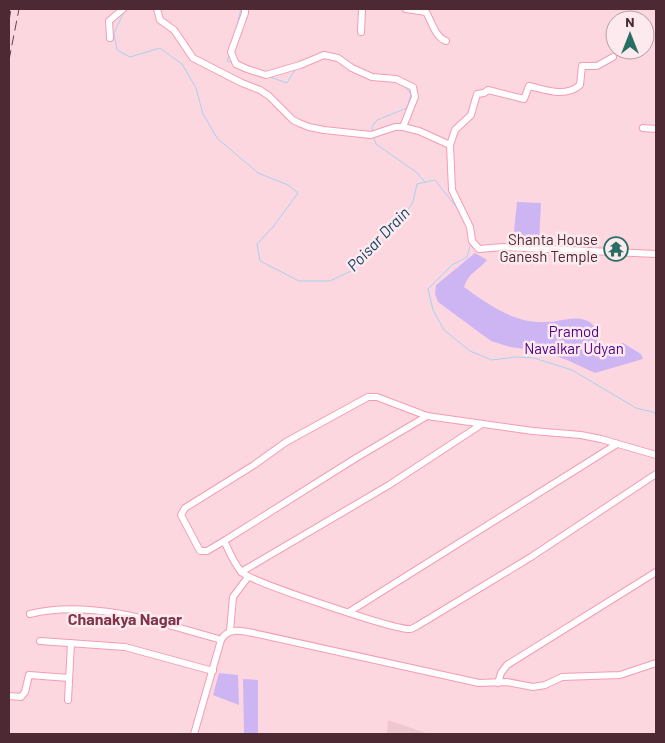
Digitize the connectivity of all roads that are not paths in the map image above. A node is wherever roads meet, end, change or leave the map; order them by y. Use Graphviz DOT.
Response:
graph roads {
  1 [pos="157,9"];
  2 [pos="245,9"];
  3 [pos="362,9"];
  4 [pos="406,9"];
  5 [pos="121,10"];
  6 [pos="361,32"];
  7 [pos="110,38"];
  8 [pos="446,41"];
  9 [pos="608,60"];
  10 [pos="403,127"];
  11 [pos="643,128"];
  12 [pos="656,128"];
  13 [pos="450,146"];
  14 [pos="656,254"];
  15 [pos="427,416"];
  16 [pos="482,424"];
  17 [pos="617,444"];
  18 [pos="656,455"];
  19 [pos="656,474"];
  20 [pos="224,540"];
  21 [pos="241,572"];
  22 [pos="656,572"];
  23 [pos="248,577"];
  24 [pos="349,612"];
  25 [pos="30,614"];
  26 [pos="230,631"];
  27 [pos="221,640"];
  28 [pos="40,642"];
  29 [pos="71,643"];
  30 [pos="656,663"];
  31 [pos="213,671"];
  32 [pos="69,678"];
  33 [pos="498,683"];
  34 [pos="9,696"];
  35 [pos="68,700"];
  36 [pos="194,734"];
  1 -- 10 [label="street"];
  2 -- 10 [label="street"];
  3 -- 6 [label="street"];
  4 -- 8 [label="street"];
  5 -- 7 [label="street"];
  9 -- 13 [label="street"];
  10 -- 13 [label="street"];
  11 -- 12 [label="street"];
  13 -- 14 [label="street"];
  15 -- 16 [label="street"];
  15 -- 20 [label="street"];
  15 -- 20 [label="street"];
  16 -- 17 [label="street"];
  16 -- 21 [label="street"];
  17 -- 18 [label="street"];
  17 -- 24 [label="street"];
  19 -- 24 [label="street"];
  20 -- 21 [label="street"];
  21 -- 23 [label="street"];
  22 -- 33 [label="street"];
  23 -- 24 [label="street"];
  23 -- 26 [label="street"];
  25 -- 27 [label="street"];
  26 -- 27 [label="street"];
  26 -- 33 [label="street"];
  27 -- 31 [label="street"];
  28 -- 29 [label="street"];
  29 -- 31 [label="street"];
  29 -- 32 [label="street"];
  30 -- 33 [label="street"];
  31 -- 36 [label="street"];
  32 -- 34 [label="street"];
  32 -- 35 [label="street"];
}
